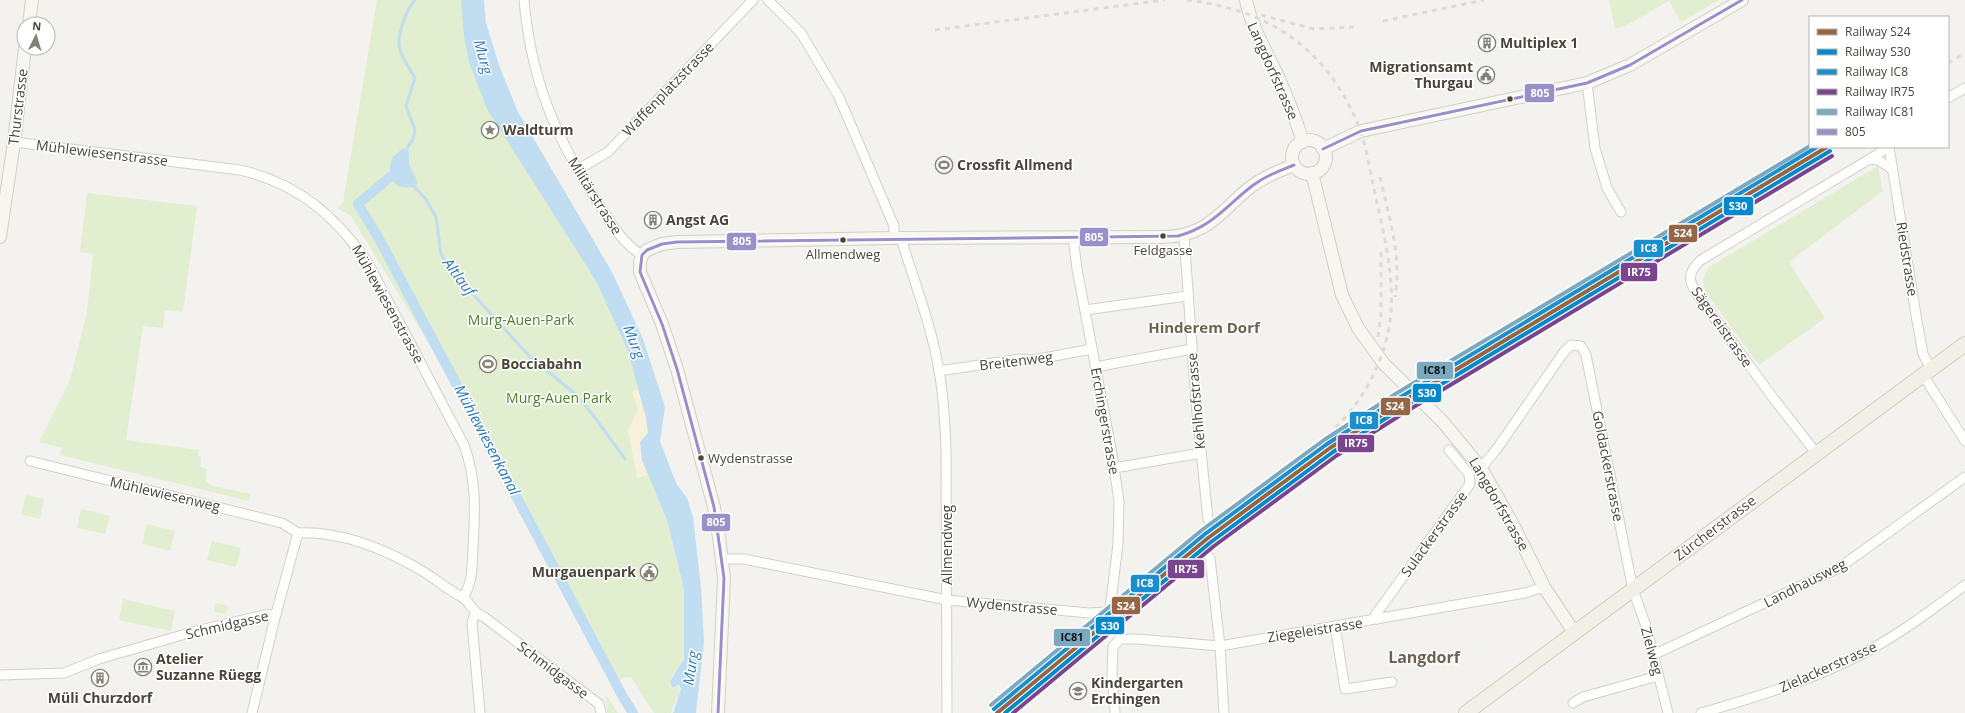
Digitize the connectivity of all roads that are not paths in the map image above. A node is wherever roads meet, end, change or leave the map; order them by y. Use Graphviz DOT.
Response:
graph roads {
  1 [pos="32,0"];
  2 [pos="524,0"];
  3 [pos="753,0"];
  4 [pos="768,0"];
  5 [pos="1246,0"];
  6 [pos="1742,0"];
  7 [pos="30,16"];
  8 [pos="24,56"];
  9 [pos="1587,83"];
  10 [pos="1965,88"];
  11 [pos="1949,97"];
  12 [pos="14,142"];
  13 [pos="1303,142"];
  14 [pos="1886,148"];
  15 [pos="1887,148"];
  16 [pos="1323,149"];
  17 [pos="1870,159"];
  18 [pos="1294,165"];
  19 [pos="1892,169"];
  20 [pos="577,170"];
  21 [pos="1312,173"];
  22 [pos="1621,212"];
  23 [pos="1184,235"];
  24 [pos="0,237"];
  25 [pos="899,238"];
  26 [pos="1073,238"];
  27 [pos="642,255"];
  28 [pos="1187,296"];
  29 [pos="1085,310"];
  30 [pos="1965,344"];
  31 [pos="1092,349"];
  32 [pos="1192,349"];
  33 [pos="1095,367"];
  34 [pos="939,371"];
  35 [pos="1927,372"];
  36 [pos="1965,441"];
  37 [pos="1449,450"];
  38 [pos="1201,453"];
  39 [pos="1817,454"];
  40 [pos="30,461"];
  41 [pos="1114,468"];
  42 [pos="1481,468"];
  43 [pos="1965,477"];
  44 [pos="1208,519"];
  45 [pos="298,534"];
  46 [pos="1210,558"];
  47 [pos="722,559"];
  48 [pos="1965,585"];
  49 [pos="1544,587"];
  50 [pos="1633,590"];
  51 [pos="463,598"];
  52 [pos="947,600"];
  53 [pos="1111,605"];
  54 [pos="475,613"];
  55 [pos="276,614"];
  56 [pos="1377,619"];
  57 [pos="1335,626"];
  58 [pos="1574,632"];
  59 [pos="1220,646"];
  60 [pos="1653,655"];
  61 [pos="0,675"];
  62 [pos="1658,676"];
  63 [pos="1392,682"];
  64 [pos="1573,703"];
  65 [pos="1466,711"];
  66 [pos="252,713"];
  67 [pos="480,713"];
  68 [pos="602,713"];
  69 [pos="718,713"];
  70 [pos="947,713"];
  71 [pos="1115,713"];
  72 [pos="1224,713"];
  73 [pos="1668,713"];
  74 [pos="1701,713"];
  1 -- 7 [label="street"];
  2 -- 20 [label="street, Militärstrasse"];
  3 -- 20 [label="street, Waffenplatzstrasse"];
  4 -- 25 [label="street, Allmendweg"];
  5 -- 13 [label="street, Langdorfstrasse"];
  6 -- 9 [label="street"];
  8 -- 12 [label="street, Thurstrasse"];
  9 -- 16 [label="street"];
  9 -- 22 [label="street"];
  10 -- 11 [label="street"];
  12 -- 24 [label="street, Thurstrasse"];
  12 -- 51 [label="street, Mühlewiesenstrasse"];
  13 -- 16 [label="street"];
  13 -- 18 [label="street"];
  14 -- 17 [label="street, Sägereistrasse"];
  15 -- 19 [label="street, Riedstrasse"];
  16 -- 21 [label="street"];
  17 -- 19 [label="street"];
  17 -- 39 [label="street, Sägereistrasse"];
  18 -- 21 [label="street"];
  18 -- 23 [label="street"];
  19 -- 35 [label="street, Riedstrasse"];
  20 -- 27 [label="street, Militärstrasse"];
  21 -- 42 [label="street, Langdorfstrasse"];
  23 -- 26 [label="street"];
  23 -- 28 [label="street, Kehlhofstrasse"];
  25 -- 26 [label="street"];
  25 -- 27 [label="street"];
  25 -- 34 [label="street, Allmendweg"];
  26 -- 29 [label="street, Erchingerstrasse"];
  27 -- 47 [label="street"];
  28 -- 29 [label="street"];
  28 -- 32 [label="street, Kehlhofstrasse"];
  29 -- 31 [label="street, Erchingerstrasse"];
  30 -- 35 [label="main road, Zürcherstrasse"];
  31 -- 33 [label="street, Erchingerstrasse"];
  31 -- 34 [label="street, Breitenweg"];
  32 -- 33 [label="street"];
  32 -- 38 [label="street, Kehlhofstrasse"];
  33 -- 41 [label="street, Erchingerstrasse"];
  34 -- 52 [label="street, Allmendweg"];
  35 -- 36 [label="street, Riedstrasse"];
  35 -- 39 [label="main road, Zürcherstrasse"];
  37 -- 56 [label="street, Sulackerstrasse"];
  38 -- 41 [label="street"];
  38 -- 44 [label="street, Kehlhofstrasse"];
  39 -- 50 [label="main road, Zürcherstrasse"];
  40 -- 45 [label="street, Mühlewiesenweg"];
  41 -- 53 [label="street, Erchingerstrasse"];
  42 -- 49 [label="street, Langdorfstrasse"];
  42 -- 50 [label="street, Goldackerstrasse"];
  43 -- 60 [label="street, Landhausweg"];
  45 -- 51 [label="street, Schmidgasse"];
  45 -- 55 [label="street, Schmidgasse"];
  46 -- 59 [label="street"];
  47 -- 52 [label="street, Wydenstrasse"];
  47 -- 69 [label="street"];
  48 -- 74 [label="street, Zielackerstrasse"];
  49 -- 56 [label="street, Ziegeleistrasse"];
  49 -- 58 [label="street, Langdorfstrasse"];
  50 -- 58 [label="main road, Zürcherstrasse"];
  50 -- 60 [label="street, Zielweg"];
  51 -- 54 [label="street, Schmidgasse"];
  52 -- 53 [label="street, Wydenstrasse"];
  52 -- 70 [label="street, Allmendweg"];
  54 -- 67 [label="street"];
  54 -- 68 [label="street, Schmidgasse"];
  55 -- 61 [label="street, Schmidgasse"];
  55 -- 66 [label="street"];
  56 -- 57 [label="street, Ziegeleistrasse"];
  57 -- 59 [label="street, Ziegeleistrasse"];
  57 -- 63 [label="street"];
  58 -- 65 [label="main road, Zürcherstrasse"];
  59 -- 71 [label="street, Ziegeleistrasse"];
  59 -- 72 [label="street"];
  60 -- 62 [label="street, Zielweg"];
  62 -- 64 [label="street"];
  62 -- 73 [label="street, Zielweg"];
}
